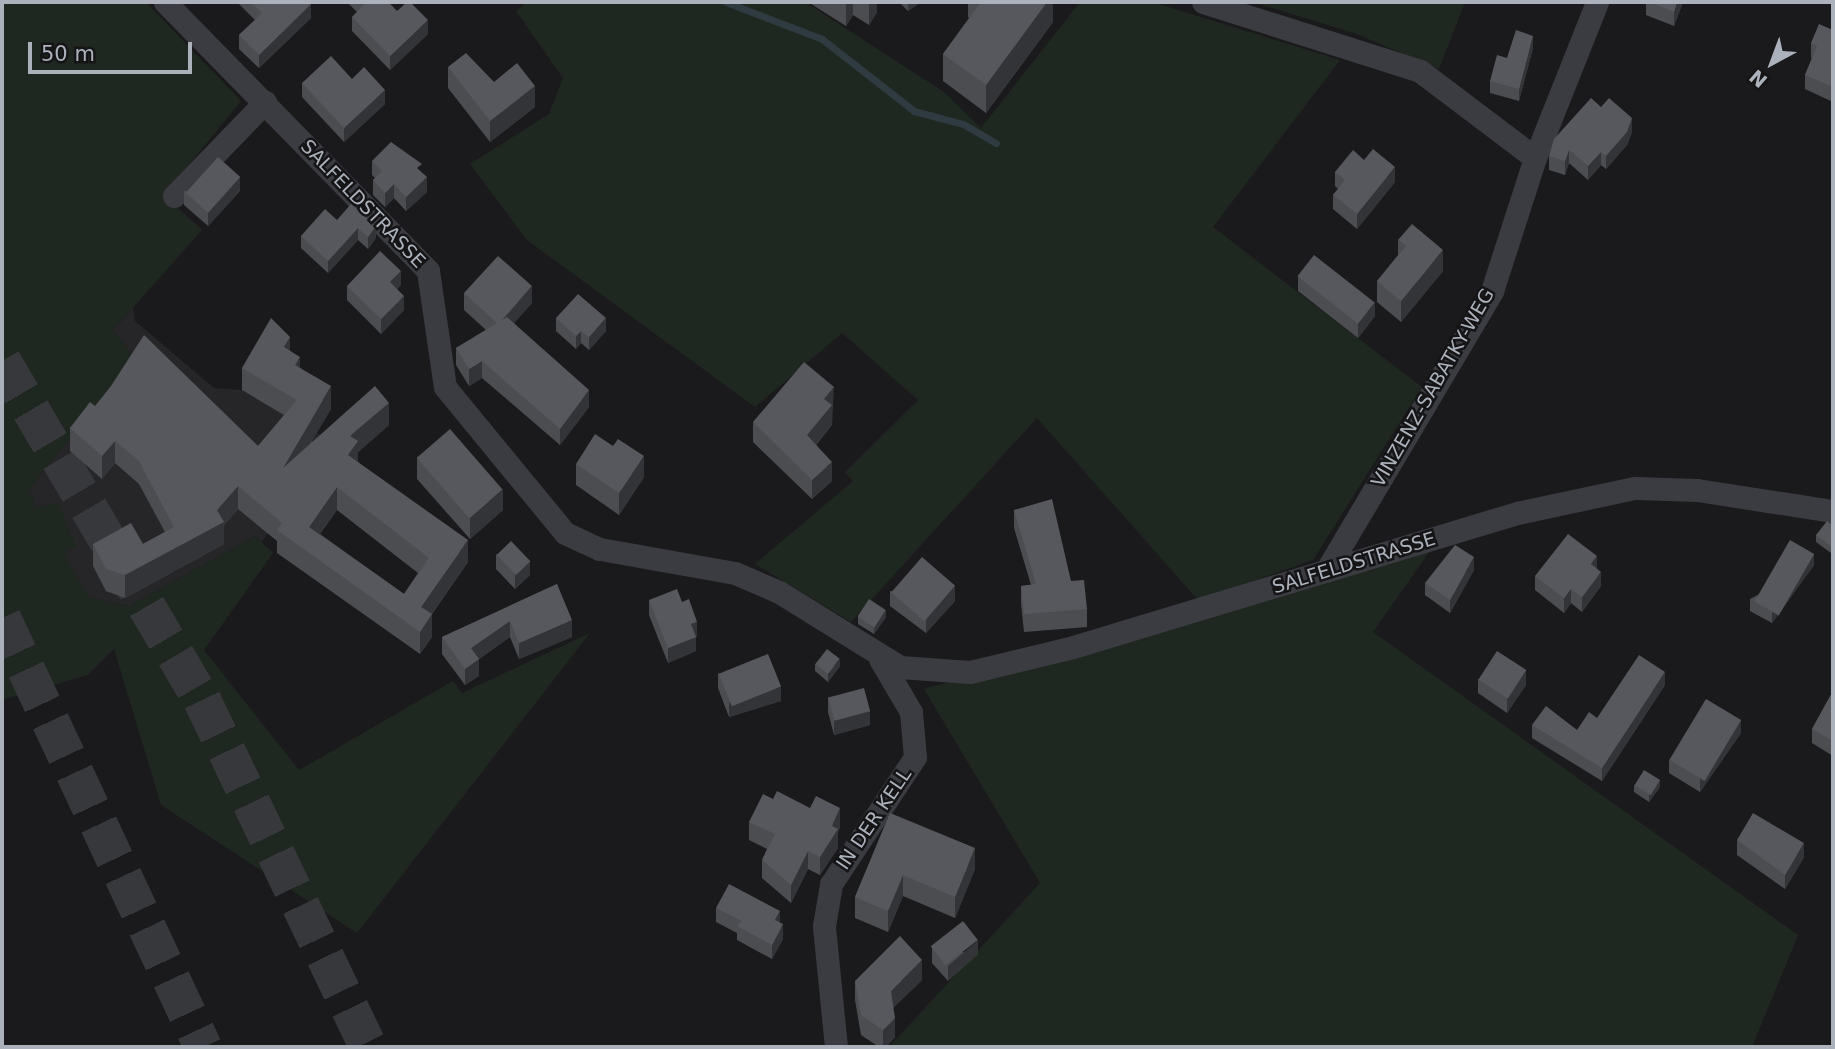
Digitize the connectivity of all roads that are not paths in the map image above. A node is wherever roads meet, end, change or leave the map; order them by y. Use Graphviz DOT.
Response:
graph roads {
  1 [pos="165,2"];
  2 [pos="1203,2"];
  3 [pos="1597,2"];
  4 [pos="265,102"];
  5 [pos="1535,158"];
  6 [pos="174,196"];
  7 [pos="1833,511"];
  8 [pos="1326,571"];
  9 [pos="880,659"];
  10 [pos="915,757"];
  11 [pos="836,1047"];
  1 -- 4 [label="street, SALFELDSTRASSE"];
  2 -- 5 [label="street"];
  3 -- 5 [label="street, VINZENZ-SABATKY-WEG"];
  4 -- 6 [label="street"];
  4 -- 9 [label="street, SALFELDSTRASSE"];
  5 -- 8 [label="street, VINZENZ-SABATKY-WEG"];
  7 -- 8 [label="street, SALFELDSTRASSE"];
  8 -- 9 [label="street, SALFELDSTRASSE"];
  9 -- 10 [label="street, SALFELDSTRASSE"];
  10 -- 11 [label="street, IN DER KELL"];
}
